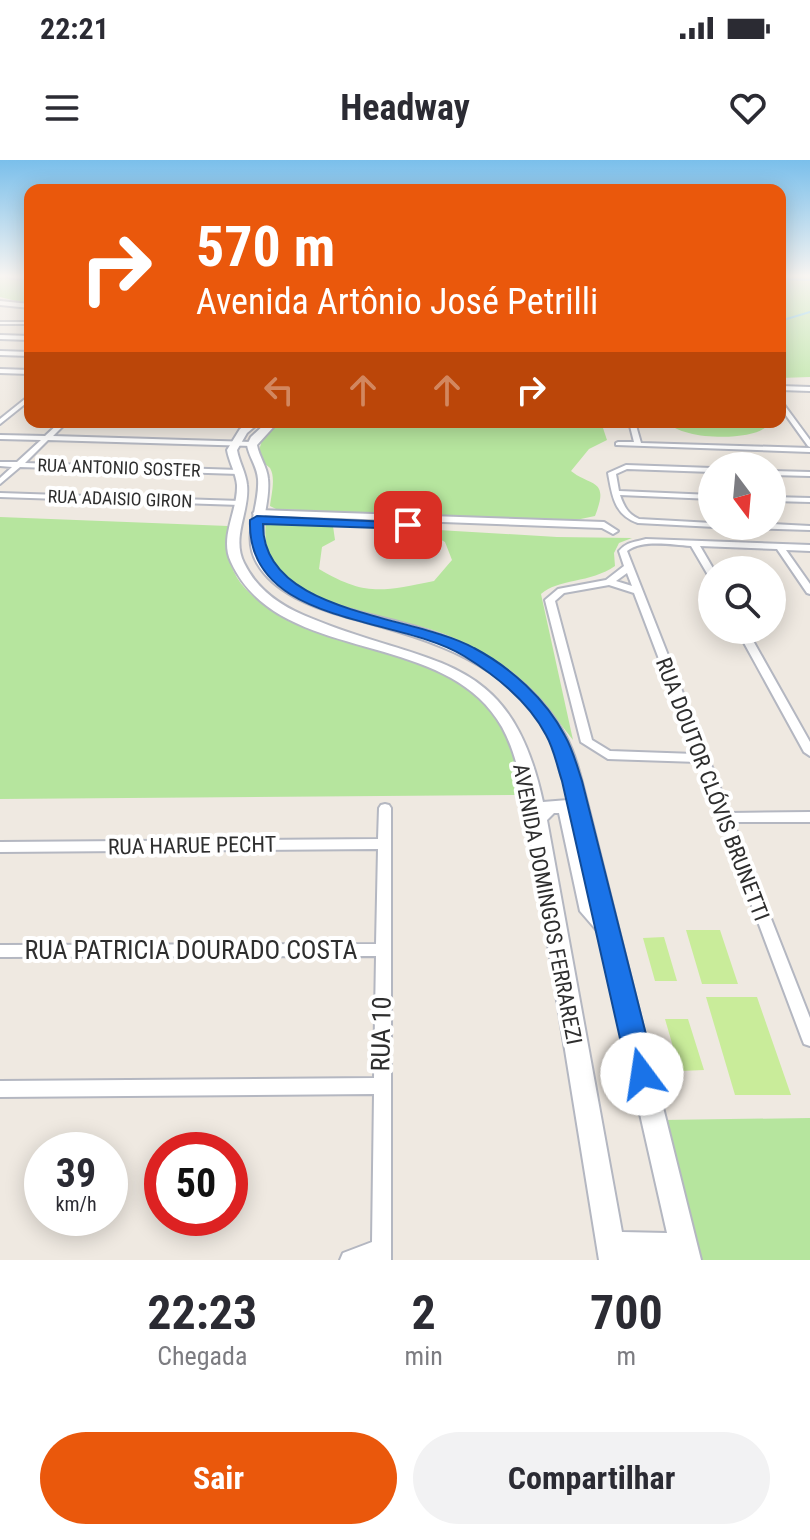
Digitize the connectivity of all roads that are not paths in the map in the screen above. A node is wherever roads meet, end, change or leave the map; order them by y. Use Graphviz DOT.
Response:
graph roads {
  1 [pos="0,337"];
  2 [pos="24,338"];
  3 [pos="0,353"];
  4 [pos="24,354"];
  5 [pos="24,372"];
  6 [pos="2,373"];
  7 [pos="786,388"];
  8 [pos="810,389"];
  9 [pos="24,402"];
  10 [pos="786,412"];
  11 [pos="0,422"];
  12 [pos="57,428"];
  13 [pos="249,428"];
  14 [pos="265,428"];
  15 [pos="634,428"];
  16 [pos="0,437"];
  17 [pos="46,438"];
  18 [pos="234,443"];
  19 [pos="252,444"];
  20 [pos="618,444"];
  21 [pos="638,445"];
  22 [pos="810,448"];
  23 [pos="0,464"];
  24 [pos="19,465"];
  25 [pos="698,470"];
  26 [pos="239,472"];
  27 [pos="786,473"];
  28 [pos="810,474"];
  29 [pos="0,482"];
  30 [pos="616,493"];
  31 [pos="0,495"];
  32 [pos="698,496"];
  33 [pos="786,499"];
  34 [pos="810,500"];
  35 [pos="237,512"];
  36 [pos="258,515"];
  37 [pos="698,524"];
  38 [pos="786,527"];
  39 [pos="608,528"];
  40 [pos="810,528"];
  41 [pos="694,544"];
  42 [pos="780,547"];
  43 [pos="810,548"];
  44 [pos="701,556"];
  45 [pos="629,567"];
  46 [pos="609,582"];
  47 [pos="638,591"];
  48 [pos="810,591"];
  49 [pos="750,644"];
  50 [pos="810,752"];
  51 [pos="700,758"];
  52 [pos="573,806"];
  53 [pos="385,808"];
  54 [pos="810,817"];
  55 [pos="724,818"];
  56 [pos="536,819"];
  57 [pos="384,844"];
  58 [pos="0,847"];
  59 [pos="382,950"];
  60 [pos="0,951"];
  61 [pos="810,1039"];
  62 [pos="380,1086"];
  63 [pos="0,1089"];
  64 [pos="612,1253"];
  65 [pos="381,1254"];
  66 [pos="686,1254"];
  67 [pos="350,1260"];
  1 -- 2 [label="street"];
  3 -- 4 [label="street"];
  5 -- 6 [label="street"];
  7 -- 8 [label="street"];
  9 -- 11 [label="street"];
  10 -- 22 [label="street"];
  12 -- 17 [label="street"];
  13 -- 18 [label="main road"];
  14 -- 19 [label="main road"];
  15 -- 21 [label="street"];
  16 -- 17 [label="street"];
  17 -- 18 [label="street"];
  17 -- 24 [label="street"];
  18 -- 19 [label="street"];
  18 -- 26 [label="main road, AVENIDA DOMINGOS FERRAREZI"];
  19 -- 36 [label="main road, AVENIDA DOMINGOS FERRAREZI"];
  20 -- 21 [label="street"];
  21 -- 22 [label="street"];
  23 -- 24 [label="street, RUA ANTONIO SOSTER"];
  24 -- 26 [label="street, RUA ANTONIO SOSTER"];
  24 -- 29 [label="street"];
  25 -- 30 [label="street"];
  26 -- 35 [label="main road, AVENIDA DOMINGOS FERRAREZI"];
  27 -- 28 [label="street"];
  30 -- 32 [label="street"];
  30 -- 37 [label="street"];
  31 -- 35 [label="street, RUA ADAISIO GIRON"];
  33 -- 34 [label="street"];
  35 -- 36 [label="main road"];
  35 -- 56 [label="main road, AVENIDA DOMINGOS FERRAREZI"];
  36 -- 39 [label="street"];
  36 -- 52 [label="main road, AVENIDA DOMINGOS FERRAREZI"];
  38 -- 40 [label="street"];
  41 -- 42 [label="street"];
  41 -- 44 [label="street"];
  41 -- 45 [label="street"];
  42 -- 43 [label="street"];
  42 -- 48 [label="street"];
  45 -- 46 [label="street"];
  45 -- 47 [label="street, RUA DOUTOR CLÓVIS BRUNETTI"];
  46 -- 47 [label="street"];
  46 -- 51 [label="street"];
  47 -- 51 [label="street, RUA DOUTOR CLÓVIS BRUNETTI"];
  49 -- 50 [label="street"];
  51 -- 55 [label="street, RUA DOUTOR CLÓVIS BRUNETTI"];
  52 -- 56 [label="main road"];
  52 -- 66 [label="main road, AVENIDA DOMINGOS FERRAREZI"];
  53 -- 57 [label="street, RUA 10"];
  54 -- 55 [label="street"];
  55 -- 61 [label="street, RUA DOUTOR CLÓVIS BRUNETTI"];
  56 -- 64 [label="main road, AVENIDA DOMINGOS FERRAREZI"];
  57 -- 58 [label="street, RUA HARUE PECHT"];
  57 -- 59 [label="street, RUA 10"];
  59 -- 60 [label="street, RUA PATRICIA DOURADO COSTA"];
  59 -- 62 [label="street, RUA 10"];
  62 -- 63 [label="street"];
  62 -- 65 [label="street, RUA 10"];
  64 -- 66 [label="main road"];
  65 -- 67 [label="street"];
}
